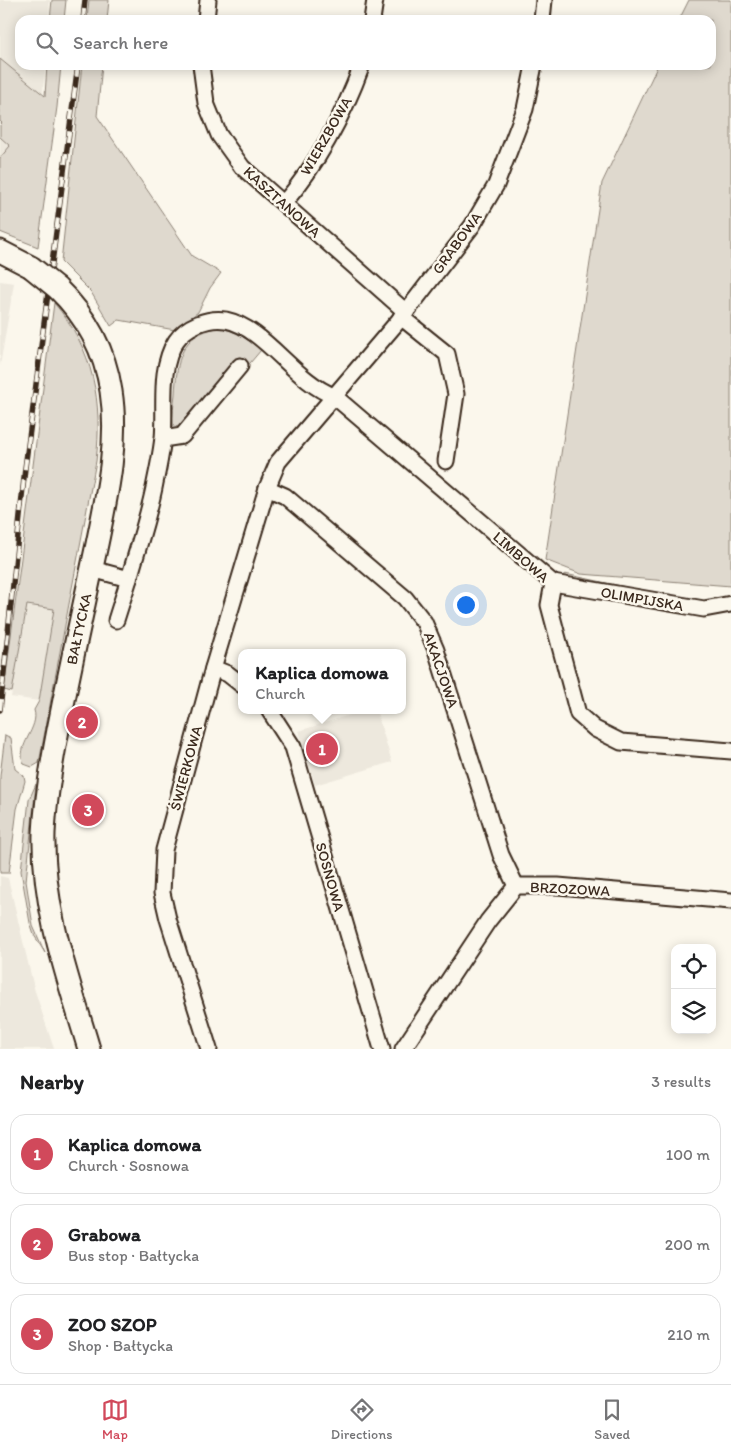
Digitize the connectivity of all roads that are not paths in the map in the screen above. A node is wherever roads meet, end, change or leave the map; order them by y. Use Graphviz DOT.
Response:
graph roads {
  1 [pos="208,0"];
  2 [pos="375,0"];
  3 [pos="544,0"];
  4 [pos="206,15"];
  5 [pos="373,15"];
  6 [pos="542,15"];
  7 [pos="202,70"];
  8 [pos="360,70"];
  9 [pos="533,70"];
  10 [pos="284,203"];
  11 [pos="0,251"];
  12 [pos="403,314"];
  13 [pos="240,366"];
  14 [pos="334,396"];
  15 [pos="163,438"];
  16 [pos="446,461"];
  17 [pos="267,488"];
  18 [pos="92,569"];
  19 [pos="129,579"];
  20 [pos="553,583"];
  21 [pos="731,604"];
  22 [pos="116,620"];
  23 [pos="213,668"];
  24 [pos="238,682"];
  25 [pos="272,714"];
  26 [pos="731,751"];
  27 [pos="516,886"];
  28 [pos="731,901"];
  29 [pos="89,1049"];
  30 [pos="209,1049"];
  31 [pos="382,1049"];
  32 [pos="403,1049"];
  1 -- 4 [label="street"];
  2 -- 5 [label="street"];
  3 -- 6 [label="street"];
  7 -- 10 [label="street, KASZTANOWA"];
  8 -- 10 [label="street, WIERZBOWA"];
  9 -- 12 [label="street, GRABOWA"];
  10 -- 12 [label="street, KASZTANOWA"];
  11 -- 18 [label="main road, BAŁTYCKA, bridge"];
  12 -- 14 [label="street, GRABOWA"];
  12 -- 16 [label="street, KASZTANOWA"];
  13 -- 15 [label="street"];
  14 -- 15 [label="street"];
  14 -- 17 [label="street, GRABOWA"];
  14 -- 20 [label="street, LIMBOWA"];
  15 -- 19 [label="street"];
  17 -- 23 [label="street, ŚWIERKOWA"];
  17 -- 27 [label="street, AKACJOWA"];
  18 -- 19 [label="street"];
  18 -- 29 [label="main road, BAŁTYCKA"];
  19 -- 22 [label="street"];
  20 -- 21 [label="street, OLIMPIJSKA"];
  20 -- 26 [label="street, LIMBOWA"];
  23 -- 24 [label="street"];
  23 -- 30 [label="street, ŚWIERKOWA"];
  25 -- 31 [label="street, SOSNOWA"];
  27 -- 28 [label="street, BRZOZOWA"];
  27 -- 32 [label="street, BRZOZOWA"];
}
